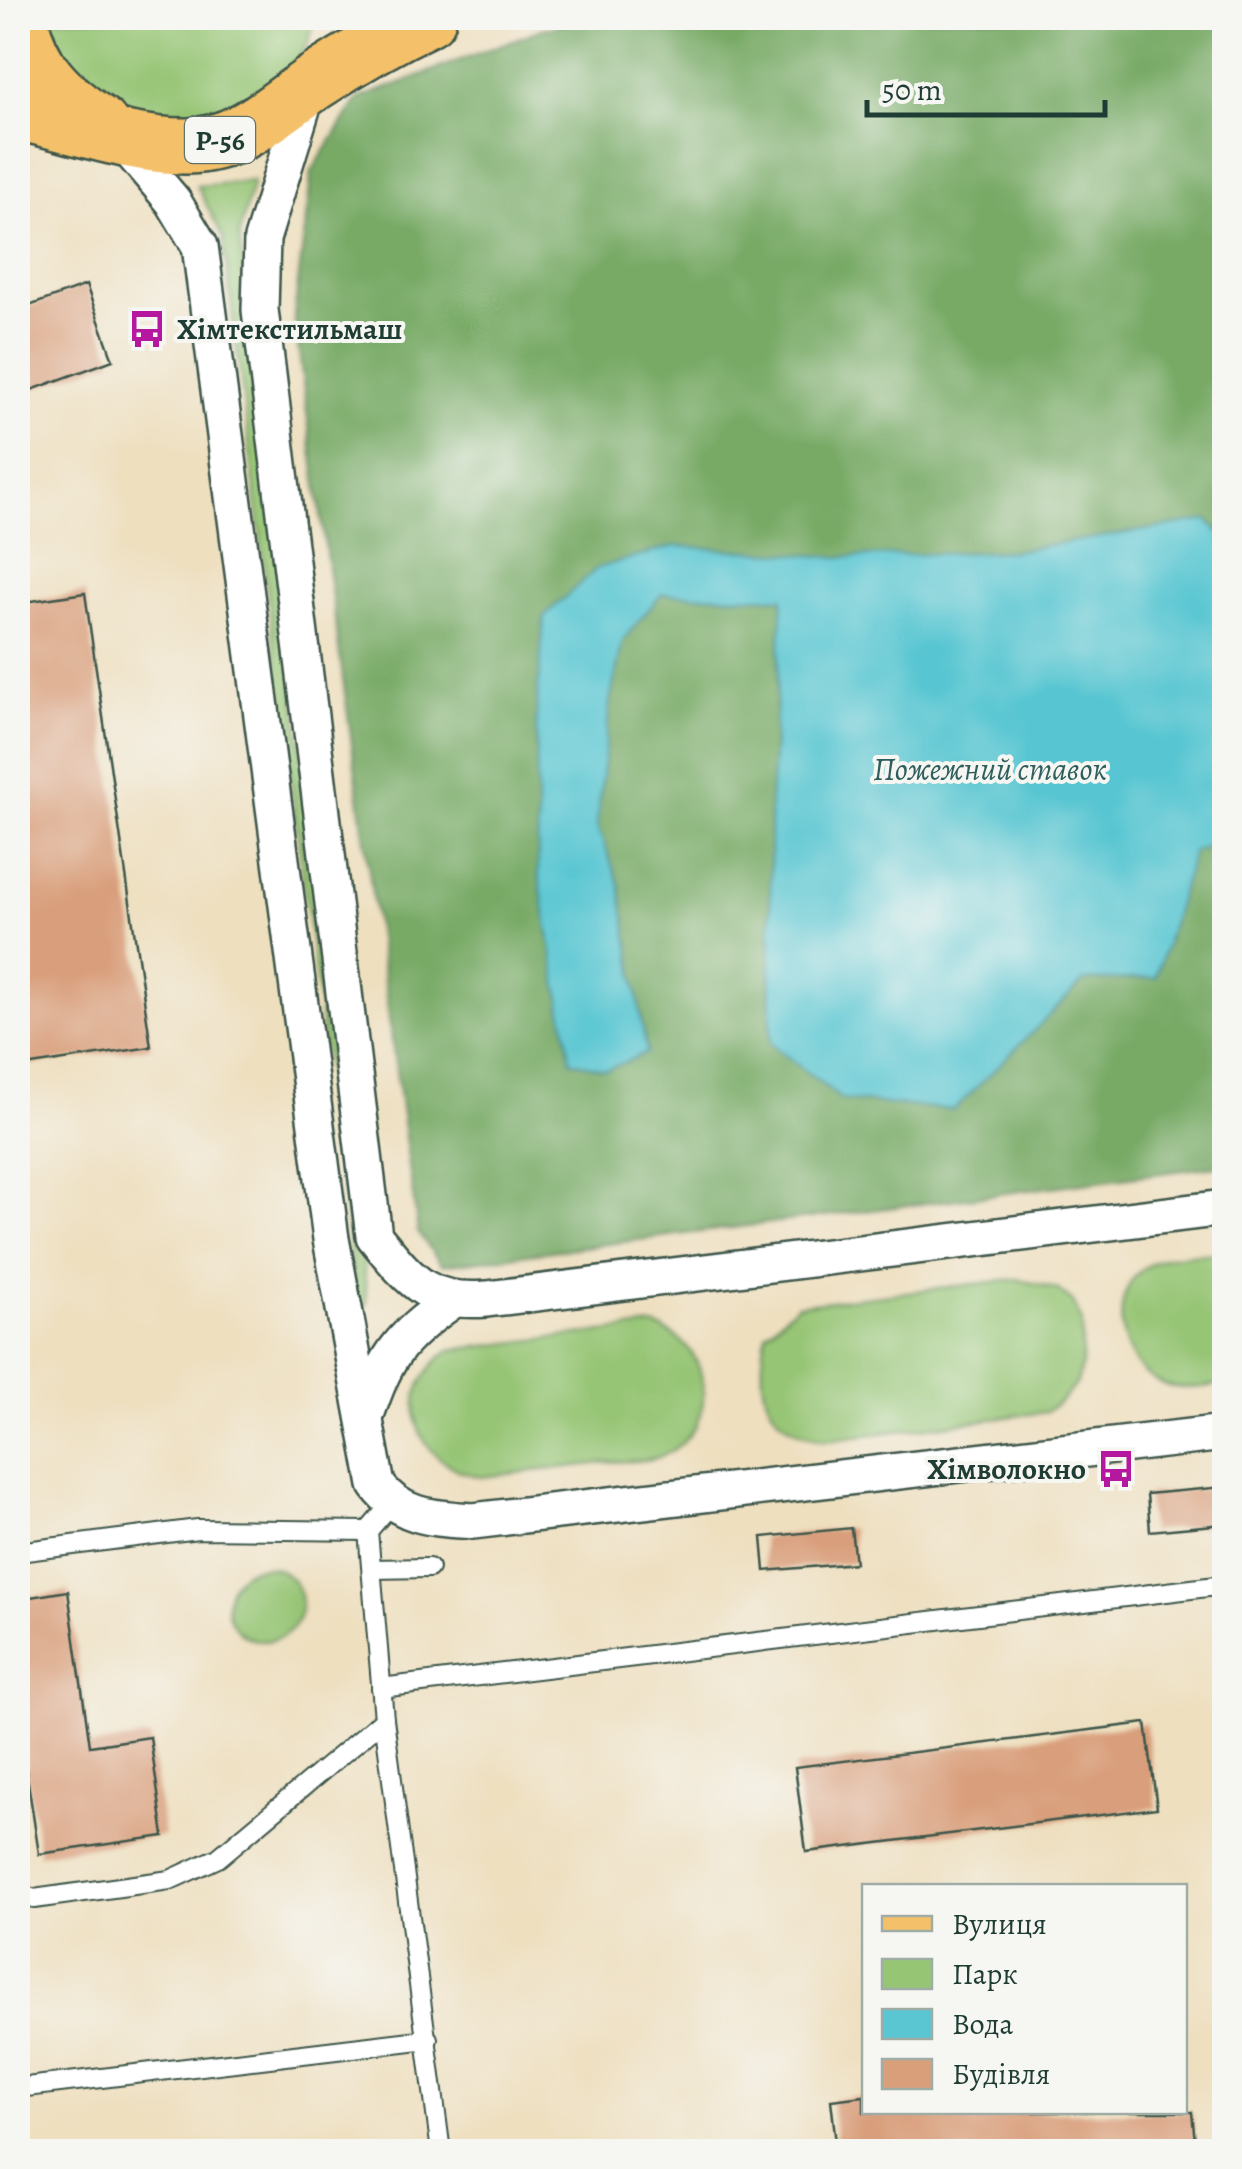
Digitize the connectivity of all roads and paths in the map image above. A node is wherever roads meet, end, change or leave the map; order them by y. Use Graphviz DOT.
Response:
graph roads {
  1 [pos="20,18"];
  2 [pos="338,18"];
  3 [pos="428,18"];
  4 [pos="309,86"];
  5 [pos="18,117"];
  6 [pos="116,134"];
  7 [pos="1224,1208"];
  8 [pos="450,1302"];
  9 [pos="365,1418"];
  10 [pos="1224,1433"];
  11 [pos="391,1504"];
  12 [pos="368,1532"];
  13 [pos="18,1552"];
  14 [pos="429,1568"];
  15 [pos="372,1569"];
  16 [pos="1224,1585"];
  17 [pos="381,1688"];
  18 [pos="384,1719"];
  19 [pos="18,1894"];
  20 [pos="428,2039"];
  21 [pos="18,2088"];
  22 [pos="441,2152"];
  1 -- 6 [label="main road"];
  2 -- 4 [label="main road"];
  3 -- 4 [label="main road, Р-56"];
  4 -- 6 [label="main road, Р-56"];
  4 -- 8 [label="street"];
  5 -- 6 [label="main road, Р-56"];
  6 -- 9 [label="street"];
  7 -- 8 [label="street"];
  8 -- 9 [label="street"];
  9 -- 11 [label="street"];
  10 -- 11 [label="street"];
  11 -- 12 [label="lane"];
  12 -- 13 [label="lane"];
  12 -- 15 [label="lane"];
  14 -- 15 [label="lane"];
  15 -- 17 [label="lane"];
  16 -- 17 [label="lane"];
  17 -- 18 [label="lane"];
  18 -- 19 [label="lane"];
  18 -- 20 [label="lane"];
  20 -- 21 [label="lane"];
  20 -- 22 [label="lane"];
}
